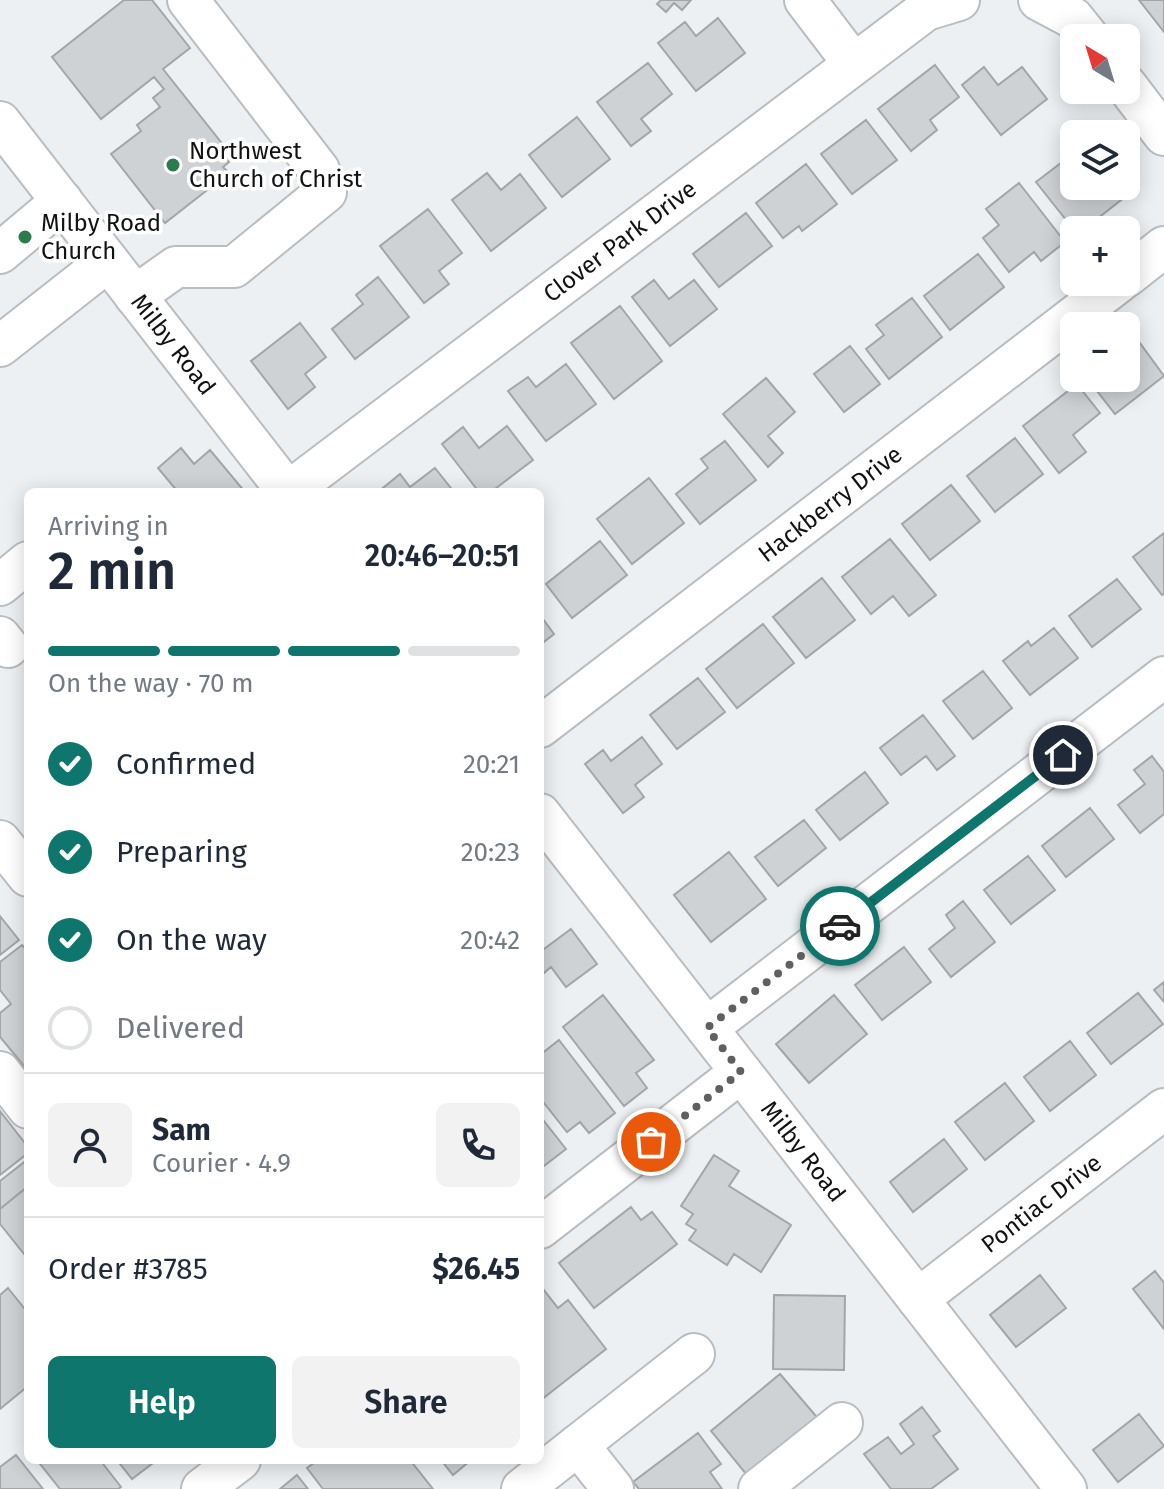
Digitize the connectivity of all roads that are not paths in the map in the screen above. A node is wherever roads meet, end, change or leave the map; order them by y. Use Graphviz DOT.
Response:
graph roads {
  1 [pos="188,0"];
  2 [pos="805,0"];
  3 [pos="959,0"];
  4 [pos="1039,0"];
  5 [pos="1078,24"];
  6 [pos="853,63"];
  7 [pos="1140,103"];
  8 [pos="0,122"];
  9 [pos="1164,135"];
  10 [pos="62,201"];
  11 [pos="1164,247"];
  12 [pos="0,253"];
  13 [pos="108,261"];
  14 [pos="1140,266"];
  15 [pos="135,296"];
  16 [pos="1101,296"];
  17 [pos="0,346"];
  18 [pos="285,488"];
  19 [pos="293,488"];
  20 [pos="24,565"];
  21 [pos="0,585"];
  22 [pos="1164,677"];
  23 [pos="544,724"];
  24 [pos="544,819"];
  25 [pos="707,1028"];
  26 [pos="0,1072"];
  27 [pos="741,1072"];
  28 [pos="24,1103"];
  29 [pos="1164,1109"];
  30 [pos="544,1225"];
  31 [pos="918,1299"];
  32 [pos="694,1354"];
  33 [pos="842,1423"];
  34 [pos="578,1445"];
  35 [pos="235,1464"];
  36 [pos="1052,1484"];
  37 [pos="202,1489"];
  38 [pos="522,1489"];
  39 [pos="613,1489"];
  40 [pos="759,1489"];
  1 -- 15 [label="street"];
  2 -- 6 [label="street"];
  3 -- 6 [label="street, Clover Park Drive"];
  4 -- 5 [label="street"];
  6 -- 19 [label="street, Clover Park Drive"];
  7 -- 9 [label="street"];
  8 -- 10 [label="street, Milby Road"];
  10 -- 12 [label="street"];
  10 -- 13 [label="street, Milby Road"];
  11 -- 14 [label="street"];
  13 -- 15 [label="street, Milby Road"];
  13 -- 17 [label="street"];
  15 -- 18 [label="street, Milby Road"];
  16 -- 23 [label="street, Hackberry Drive"];
  20 -- 21 [label="street"];
  22 -- 25 [label="street"];
  24 -- 25 [label="street, Milby Road"];
  25 -- 27 [label="street, Milby Road"];
  26 -- 28 [label="street"];
  27 -- 30 [label="street"];
  27 -- 31 [label="street, Milby Road"];
  29 -- 31 [label="street, Pontiac Drive"];
  31 -- 36 [label="street, Milby Road"];
  32 -- 34 [label="street"];
  33 -- 40 [label="street"];
  34 -- 38 [label="street"];
  34 -- 39 [label="street"];
  35 -- 37 [label="street"];
}
